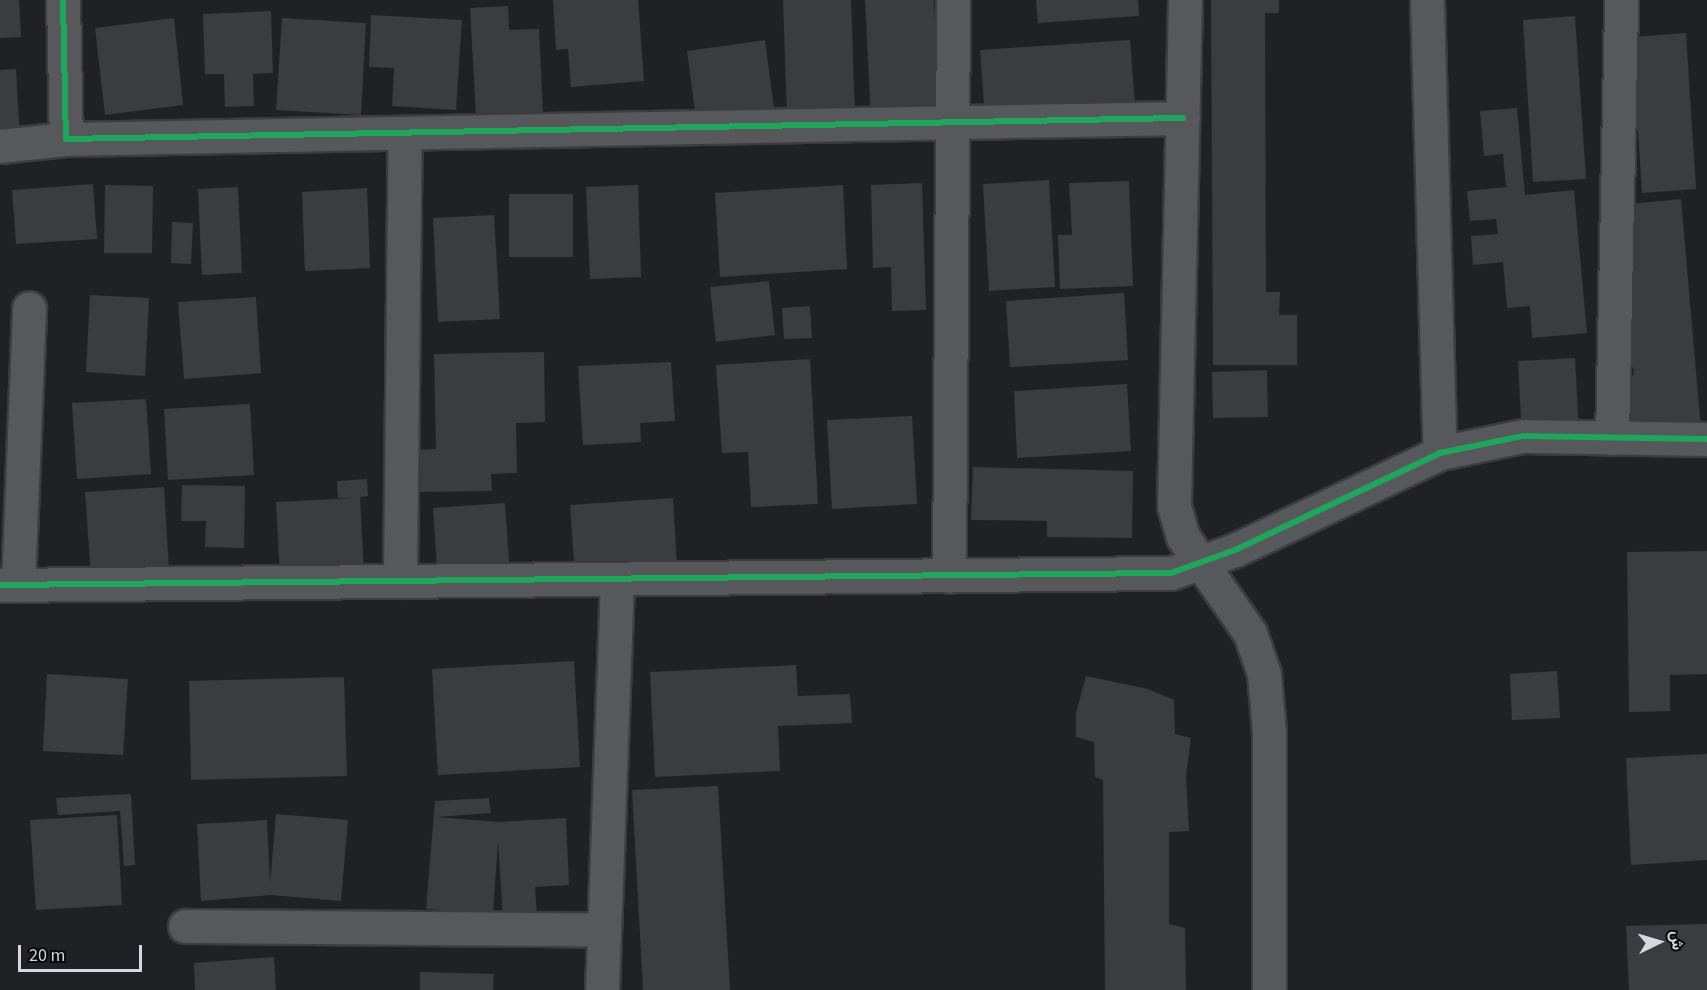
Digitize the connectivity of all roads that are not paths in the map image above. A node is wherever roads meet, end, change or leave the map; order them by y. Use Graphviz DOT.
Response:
graph roads {
  1 [pos="63,0"];
  2 [pos="953,0"];
  3 [pos="1185,0"];
  4 [pos="1427,0"];
  5 [pos="1621,0"];
  6 [pos="1183,118"];
  7 [pos="952,122"];
  8 [pos="405,133"];
  9 [pos="66,139"];
  10 [pos="0,146"];
  11 [pos="29,308"];
  12 [pos="1612,438"];
  13 [pos="1707,439"];
  14 [pos="1440,453"];
  15 [pos="1201,562"];
  16 [pos="949,576"];
  17 [pos="616,579"];
  18 [pos="400,581"];
  19 [pos="9,585"];
  20 [pos="185,926"];
  21 [pos="604,930"];
  22 [pos="602,990"];
  23 [pos="1269,990"];
  1 -- 9 [label="street"];
  2 -- 7 [label="street"];
  3 -- 6 [label="street"];
  4 -- 14 [label="street"];
  5 -- 12 [label="street"];
  6 -- 7 [label="street"];
  6 -- 15 [label="street"];
  7 -- 8 [label="street"];
  7 -- 16 [label="street"];
  8 -- 9 [label="street"];
  8 -- 18 [label="street"];
  9 -- 10 [label="street"];
  11 -- 19 [label="street"];
  12 -- 13 [label="street"];
  12 -- 14 [label="street"];
  14 -- 15 [label="street"];
  15 -- 16 [label="street"];
  15 -- 23 [label="street"];
  16 -- 17 [label="street"];
  17 -- 18 [label="street"];
  17 -- 21 [label="street"];
  18 -- 19 [label="street"];
  20 -- 21 [label="street"];
  21 -- 22 [label="street"];
}
